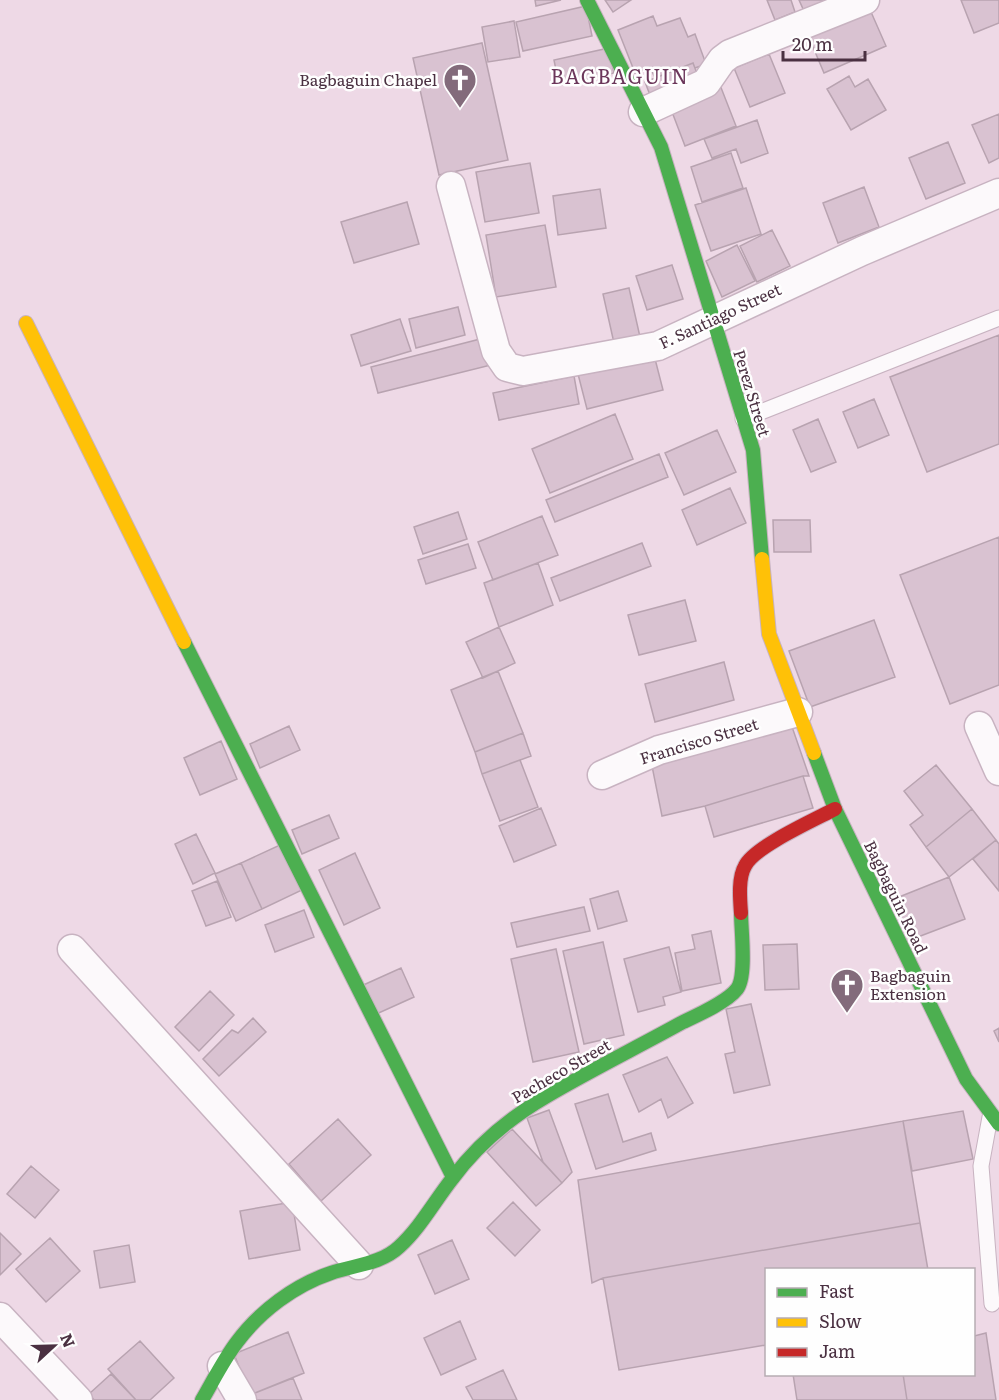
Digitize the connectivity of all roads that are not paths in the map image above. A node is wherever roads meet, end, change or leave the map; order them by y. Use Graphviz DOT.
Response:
graph roads {
  1 [pos="587,0"];
  2 [pos="865,0"];
  3 [pos="643,112"];
  4 [pos="451,186"];
  5 [pos="999,193"];
  6 [pos="999,318"];
  7 [pos="713,320"];
  8 [pos="26,323"];
  9 [pos="743,418"];
  10 [pos="798,712"];
  11 [pos="979,726"];
  12 [pos="999,771"];
  13 [pos="602,775"];
  14 [pos="835,809"];
  15 [pos="72,950"];
  16 [pos="995,1118"];
  17 [pos="453,1178"];
  18 [pos="359,1265"];
  19 [pos="992,1304"];
  20 [pos="0,1317"];
  21 [pos="222,1366"];
  22 [pos="78,1400"];
  23 [pos="202,1400"];
  24 [pos="242,1400"];
  1 -- 3 [label="street, Perez Street"];
  2 -- 3 [label="street"];
  3 -- 7 [label="street, Perez Street"];
  4 -- 7 [label="street, F. Santiago Street"];
  5 -- 7 [label="street, F. Santiago Street"];
  6 -- 9 [label="lane"];
  7 -- 9 [label="street, Perez Street"];
  8 -- 17 [label="street"];
  9 -- 10 [label="street, Perez Street"];
  10 -- 13 [label="street, Francisco Street"];
  10 -- 14 [label="street, Perez Street"];
  11 -- 12 [label="street"];
  14 -- 16 [label="street, Bagbaguin Road"];
  14 -- 17 [label="street, Pacheco Street"];
  15 -- 18 [label="street"];
  16 -- 19 [label="lane"];
  17 -- 18 [label="street, Pacheco Street"];
  18 -- 21 [label="street, Pacheco Street"];
  20 -- 22 [label="street"];
  21 -- 23 [label="street, Pacheco Street"];
  21 -- 24 [label="street"];
}
